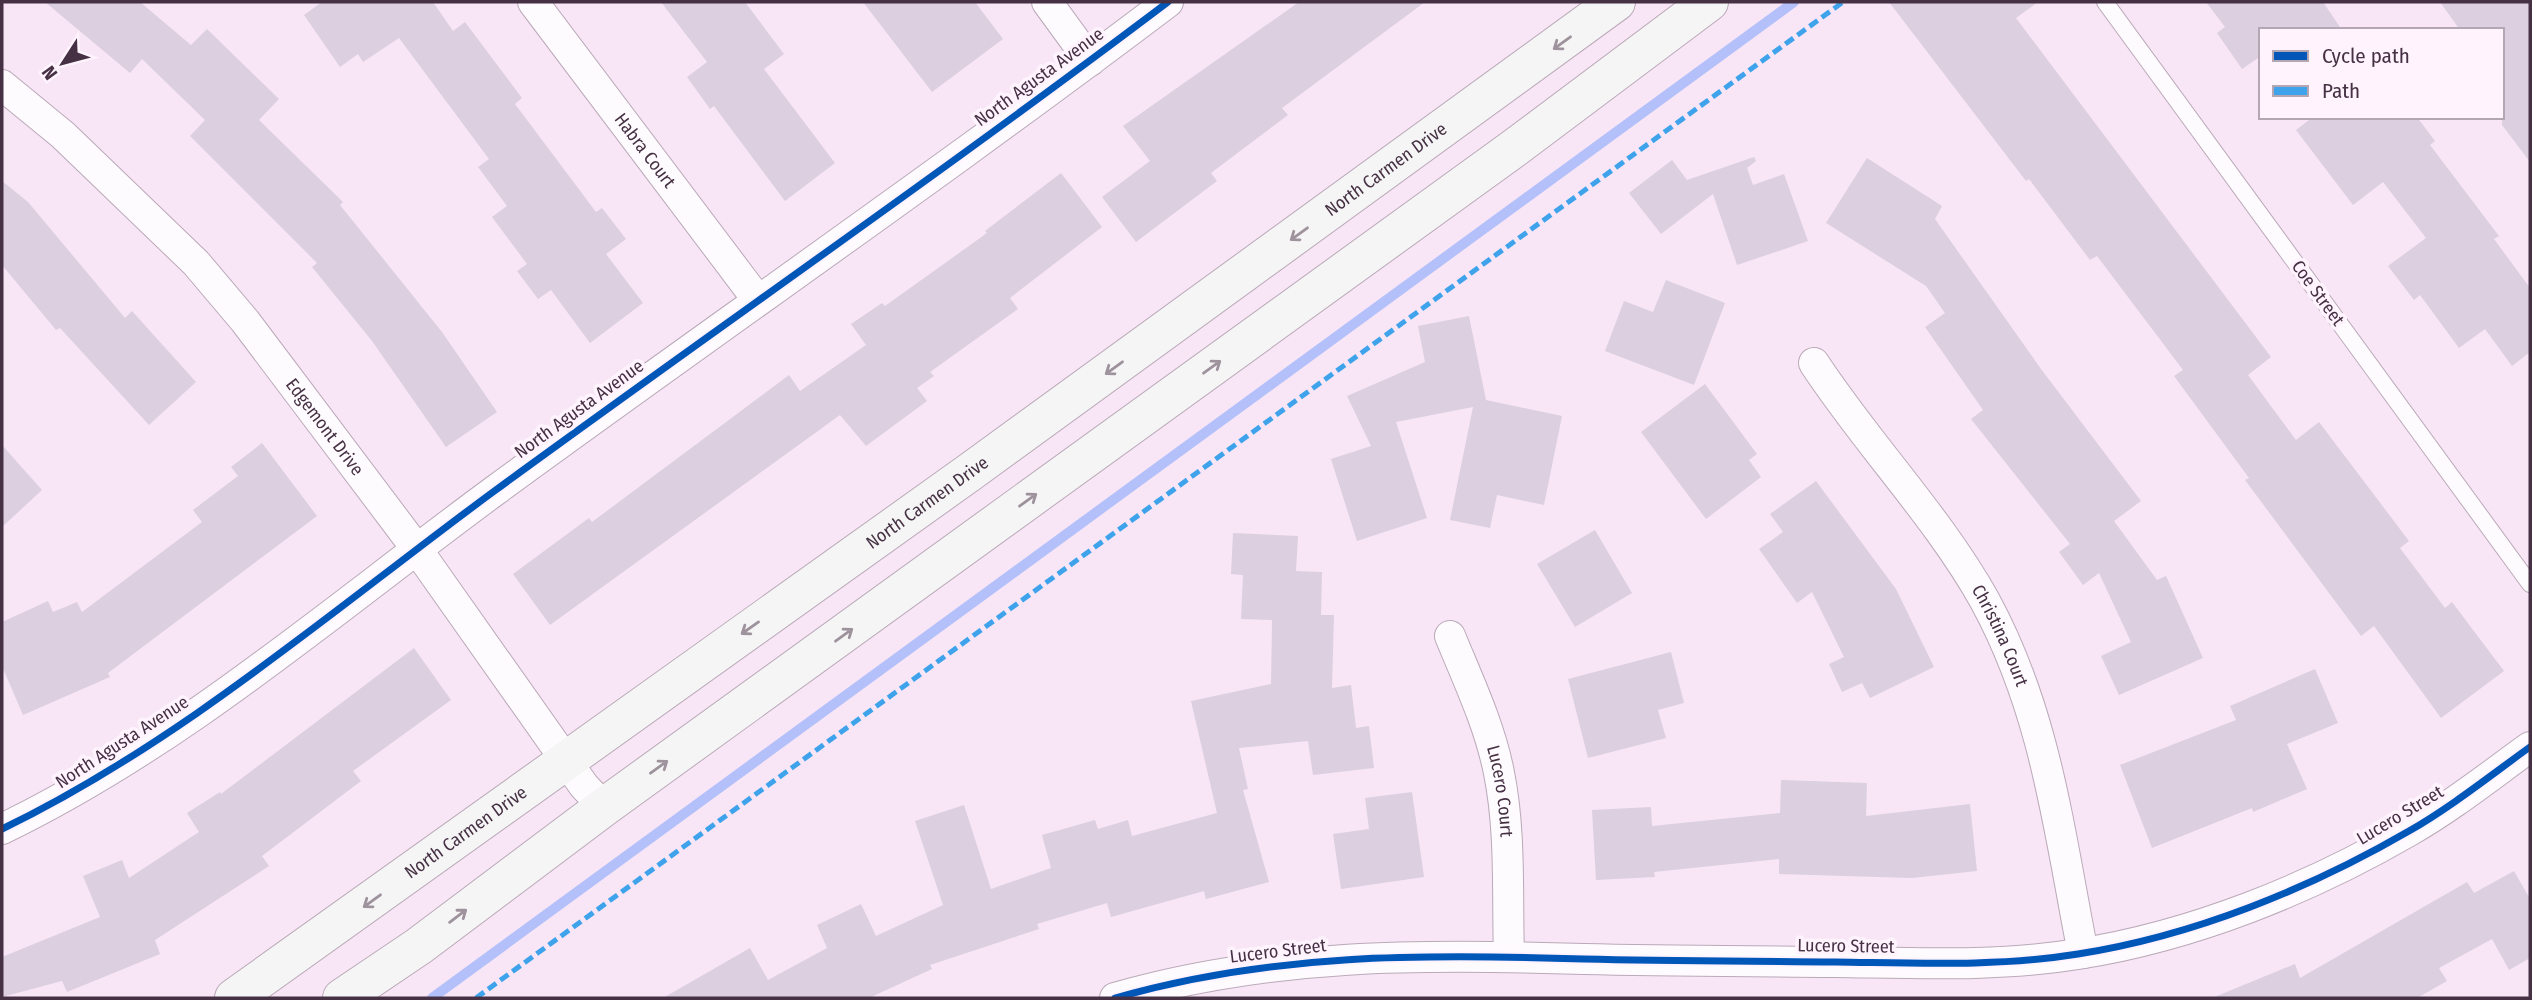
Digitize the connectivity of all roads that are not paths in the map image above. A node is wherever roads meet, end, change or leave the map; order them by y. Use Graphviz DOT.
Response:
graph roads {
  1 [pos="533,2"];
  2 [pos="1047,2"];
  3 [pos="1168,2"];
  4 [pos="1616,2"];
  5 [pos="1709,2"];
  6 [pos="2105,2"];
  7 [pos="1090,61"];
  8 [pos="2,85"];
  9 [pos="757,299"];
  10 [pos="1814,363"];
  11 [pos="416,548"];
  12 [pos="2530,584"];
  13 [pos="1450,636"];
  14 [pos="2530,747"];
  15 [pos="565,760"];
  16 [pos="604,807"];
  17 [pos="2,830"];
  18 [pos="2083,953"];
  19 [pos="1509,956"];
  20 [pos="234,998"];
  21 [pos="342,998"];
  22 [pos="1115,998"];
  1 -- 9 [label="street, Habra Court"];
  2 -- 7 [label="street"];
  3 -- 7 [label="street, North Agusta Avenue"];
  4 -- 15 [label="main road, North Carmen Drive, one-way"];
  16 -- 5 [label="main road, one-way"];
  6 -- 12 [label="lane, Coe Street"];
  7 -- 9 [label="street, North Agusta Avenue"];
  8 -- 11 [label="street, Edgemont Drive"];
  9 -- 11 [label="street, North Agusta Avenue"];
  10 -- 18 [label="street, Christina Court"];
  11 -- 15 [label="street, Edgemont Drive"];
  11 -- 17 [label="street, North Agusta Avenue"];
  13 -- 19 [label="street, Lucero Court"];
  14 -- 18 [label="street, Lucero Street"];
  15 -- 16 [label="street, Edgemont Drive"];
  15 -- 20 [label="main road, North Carmen Drive, one-way"];
  21 -- 16 [label="main road, one-way"];
  18 -- 19 [label="street, Lucero Street"];
  19 -- 22 [label="street, Lucero Street"];
}
